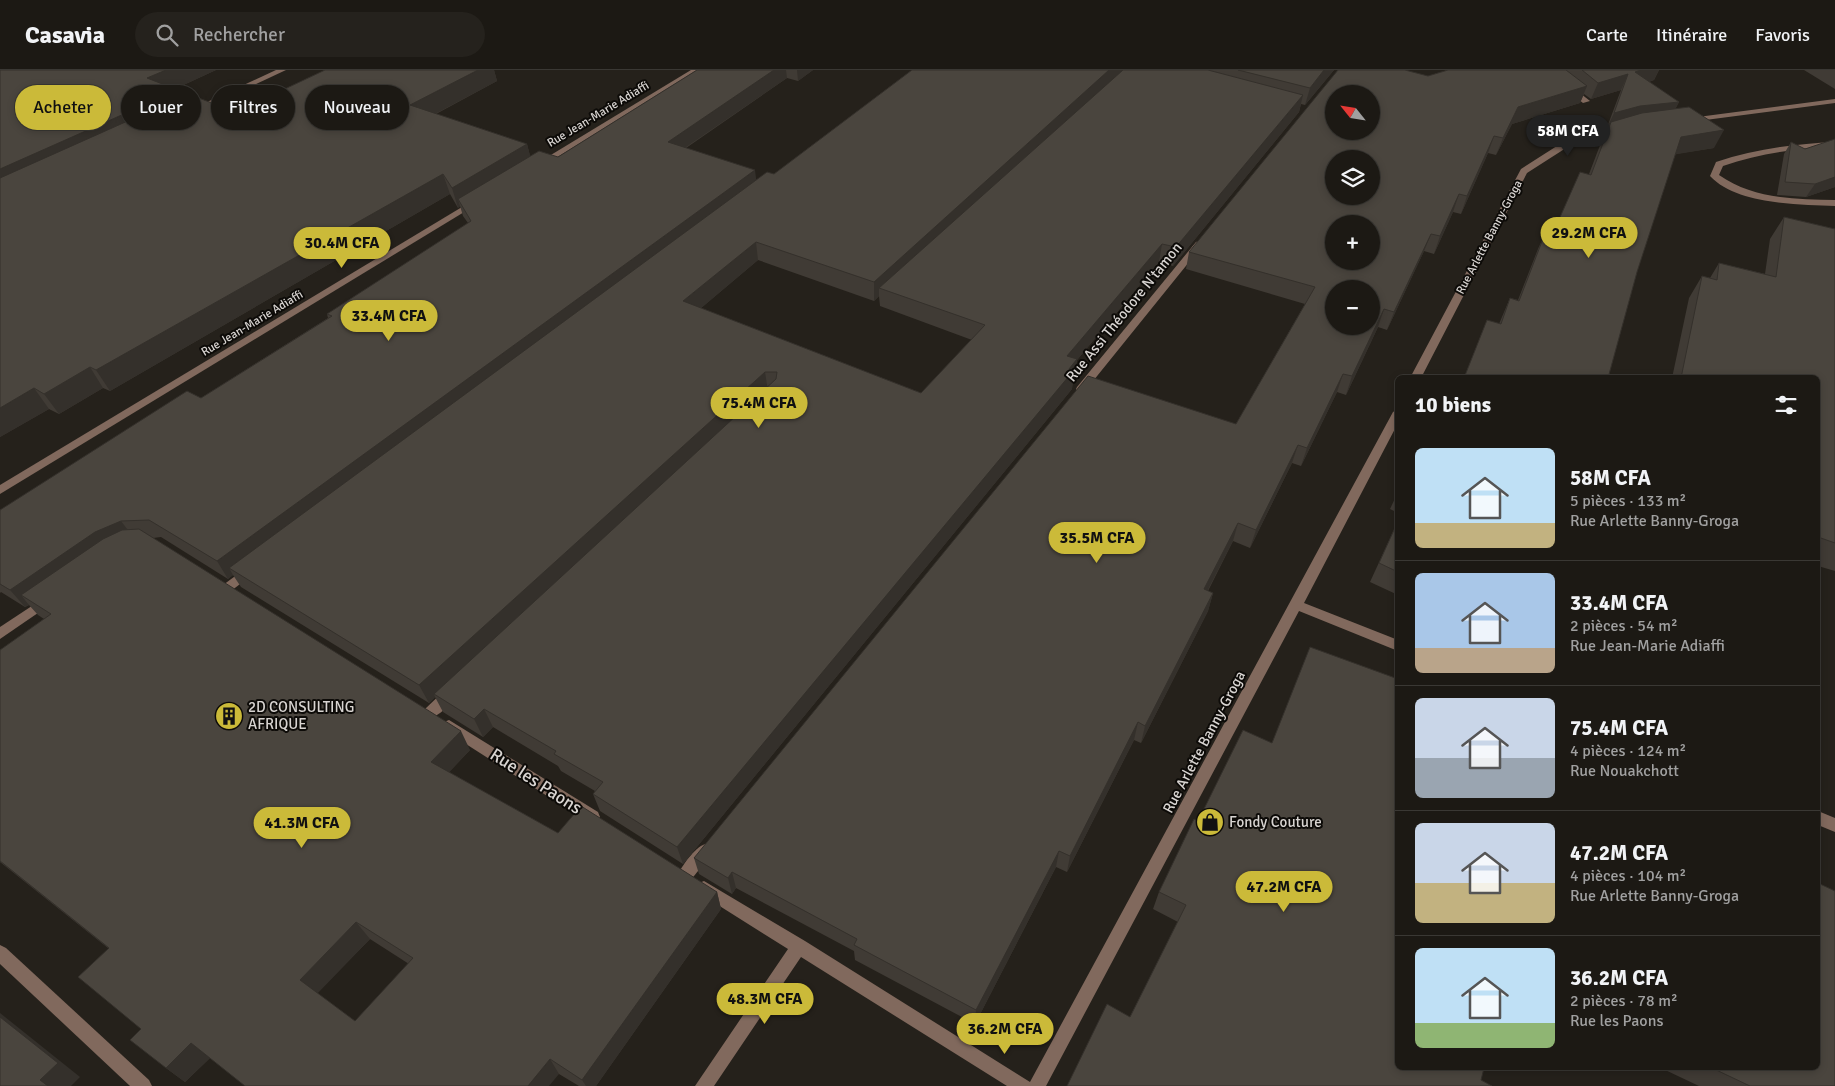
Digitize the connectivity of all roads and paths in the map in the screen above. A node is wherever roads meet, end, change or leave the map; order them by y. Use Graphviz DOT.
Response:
graph roads {
  1 [pos="282,70"];
  2 [pos="696,70"];
  3 [pos="1546,70"];
  4 [pos="1586,101"];
  5 [pos="1835,101"];
  6 [pos="201,107"];
  7 [pos="1680,121"];
  8 [pos="1632,127"];
  9 [pos="1835,144"];
  10 [pos="535,167"];
  11 [pos="484,198"];
  12 [pos="1835,203"];
  13 [pos="1207,234"];
  14 [pos="1418,375"];
  15 [pos="1075,396"];
  16 [pos="1395,418"];
  17 [pos="0,490"];
  18 [pos="259,564"];
  19 [pos="56,594"];
  20 [pos="244,598"];
  21 [pos="1296,605"];
  22 [pos="0,634"];
  23 [pos="1395,645"];
  24 [pos="459,686"];
  25 [pos="1820,819"];
  26 [pos="602,823"];
  27 [pos="1835,825"];
  28 [pos="710,845"];
  29 [pos="668,866"];
  30 [pos="685,876"];
  31 [pos="799,946"];
  32 [pos="0,953"];
  33 [pos="143,1086"];
  34 [pos="704,1086"];
  35 [pos="1023,1086"];
  36 [pos="1037,1086"];
  1 -- 6 [label="street"];
  2 -- 10 [label="street, Rue Jean-Marie Adiaffi"];
  3 -- 4 [label="street"];
  5 -- 7 [label="street"];
  8 -- 14 [label="street, Rue Arlette Banny-Groga"];
  9 -- 12 [label="street"];
  11 -- 17 [label="street, Rue Jean-Marie Adiaffi"];
  13 -- 15 [label="street, Rue Assi Théodore N'tamon"];
  16 -- 21 [label="street, Rue Arlette Banny-Groga"];
  18 -- 20 [label="street"];
  19 -- 22 [label="street"];
  21 -- 23 [label="street"];
  21 -- 36 [label="street, Rue Arlette Banny-Groga"];
  24 -- 26 [label="street, Rue les Paons"];
  25 -- 27 [label="street"];
  28 -- 30 [label="street"];
  29 -- 30 [label="street"];
  30 -- 31 [label="street"];
  31 -- 34 [label="street"];
  31 -- 35 [label="street"];
  32 -- 33 [label="street"];
}
